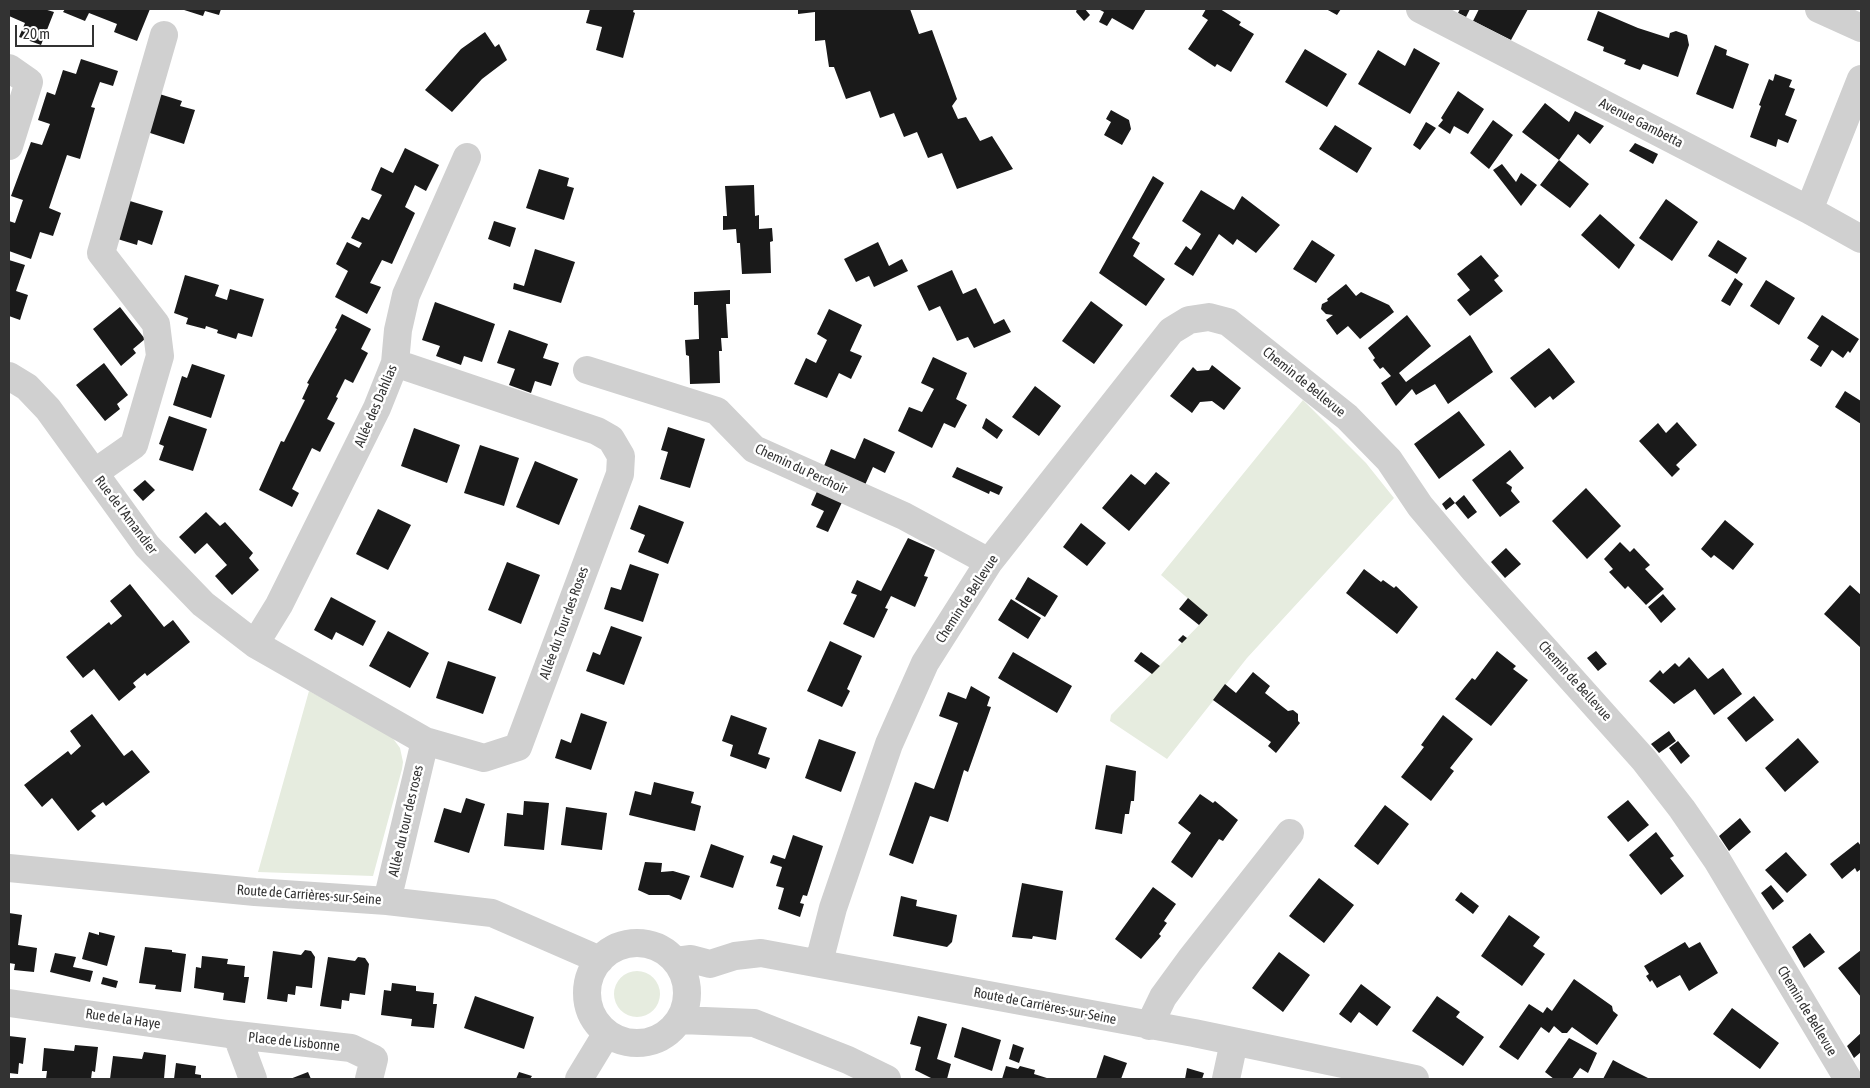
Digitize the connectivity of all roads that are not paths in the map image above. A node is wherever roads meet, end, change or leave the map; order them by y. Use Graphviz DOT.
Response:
graph roads {
  1 [pos="1420,9"];
  2 [pos="1819,9"];
  3 [pos="1861,28"];
  4 [pos="164,35"];
  5 [pos="9,68"];
  6 [pos="1861,79"];
  7 [pos="9,146"];
  8 [pos="467,158"];
  9 [pos="1809,210"];
  10 [pos="1861,239"];
  11 [pos="396,363"];
  12 [pos="586,370"];
  13 [pos="9,376"];
  14 [pos="94,473"];
  15 [pos="989,562"];
  16 [pos="255,644"];
  17 [pos="425,741"];
  18 [pos="1290,833"];
  19 [pos="9,868"];
  20 [pos="387,901"];
  21 [pos="600,960"];
  22 [pos="676,962"];
  23 [pos="820,962"];
  24 [pos="9,1003"];
  25 [pos="680,1020"];
  26 [pos="1149,1026"];
  27 [pos="607,1034"];
  28 [pos="236,1036"];
  29 [pos="1234,1042"];
  30 [pos="253,1079"];
  31 [pos="369,1079"];
  32 [pos="579,1079"];
  33 [pos="887,1079"];
  34 [pos="1226,1079"];
  35 [pos="1415,1079"];
  36 [pos="1848,1079"];
  1 -- 9 [label="street, Avenue Gambetta"];
  2 -- 3 [label="street"];
  4 -- 14 [label="street"];
  5 -- 7 [label="street"];
  6 -- 9 [label="street"];
  8 -- 11 [label="street, Allée des Dahlias"];
  9 -- 10 [label="street, Avenue Gambetta"];
  11 -- 16 [label="street, Allée des Dahlias"];
  11 -- 17 [label="street, Allée du Tour des Roses"];
  12 -- 15 [label="street, Chemin du Perchoir"];
  13 -- 14 [label="street, Rue de l'Amandier"];
  14 -- 16 [label="street, Rue de l'Amandier"];
  15 -- 23 [label="street, Chemin de Bellevue"];
  15 -- 36 [label="street, Chemin de Bellevue"];
  16 -- 17 [label="street, Allée du Tour des Roses"];
  17 -- 20 [label="street, Allée du tour des roses"];
  18 -- 26 [label="street"];
  19 -- 20 [label="street, Route de Carrières-sur-Seine"];
  20 -- 21 [label="street, Route de Carrières-sur-Seine"];
  21 -- 22 [label="street"];
  21 -- 27 [label="street"];
  22 -- 23 [label="street, Route de Carrières-sur-Seine"];
  22 -- 25 [label="street"];
  23 -- 26 [label="street, Route de Carrières-sur-Seine"];
  24 -- 28 [label="street, Rue de la Haye"];
  25 -- 27 [label="street"];
  25 -- 33 [label="street"];
  26 -- 29 [label="street, Route de Carrières-sur-Seine"];
  27 -- 32 [label="street"];
  28 -- 30 [label="street, Place de Lisbonne"];
  28 -- 31 [label="street, Place de Lisbonne"];
  29 -- 34 [label="street"];
  29 -- 35 [label="street, Route de Carrières-sur-Seine"];
}
